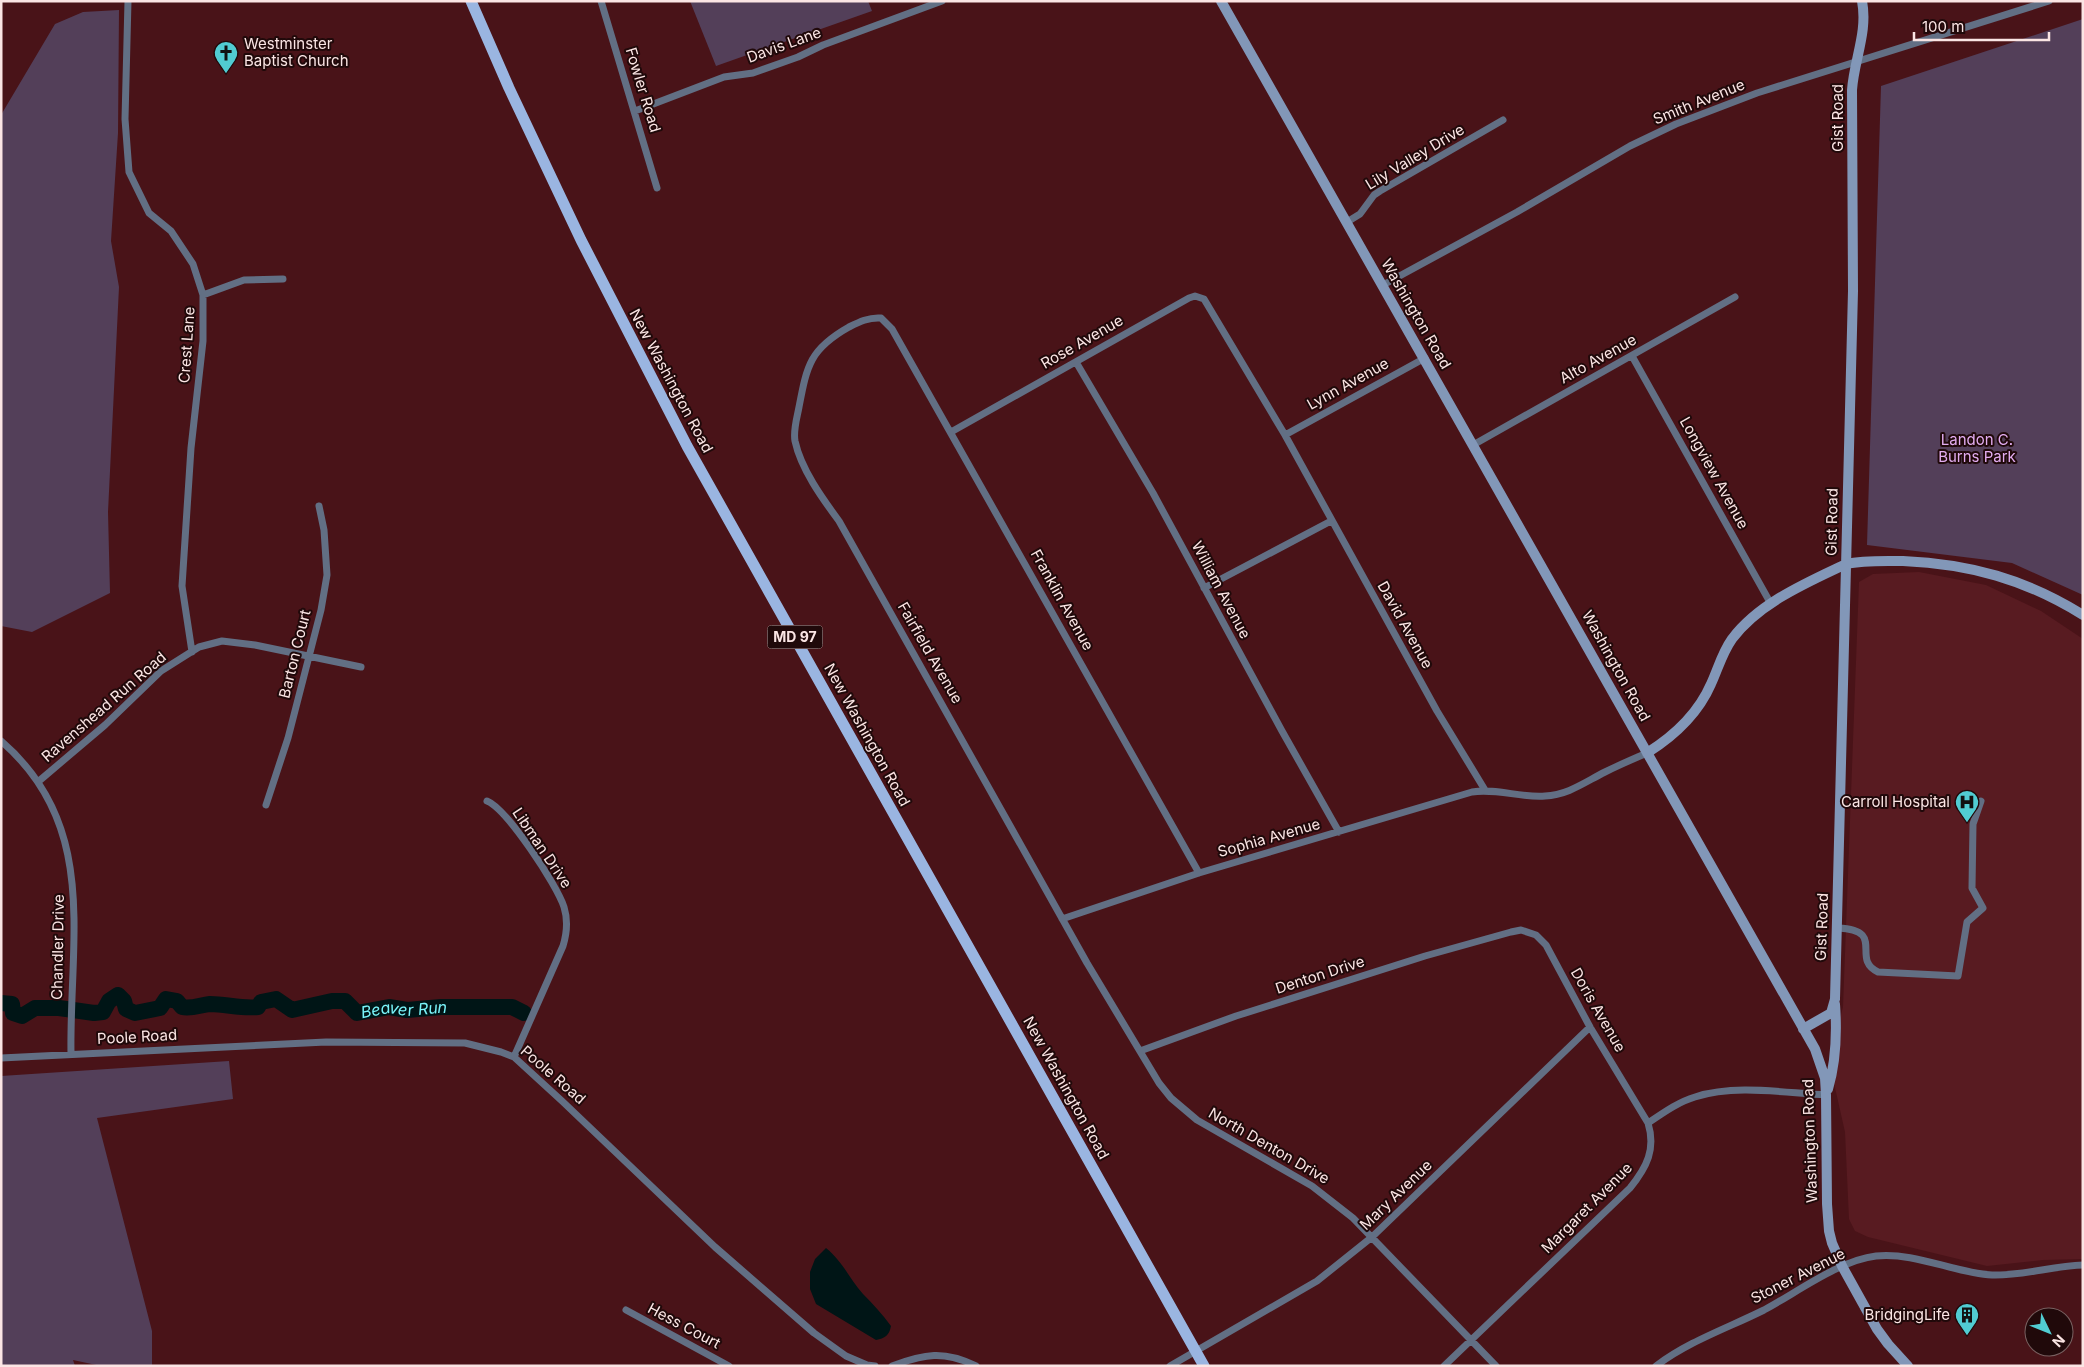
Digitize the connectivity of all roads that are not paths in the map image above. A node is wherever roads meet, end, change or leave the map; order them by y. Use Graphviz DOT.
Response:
graph roads {
  1 [pos="128,1"];
  2 [pos="471,1"];
  3 [pos="601,1"];
  4 [pos="942,1"];
  5 [pos="1220,1"];
  6 [pos="1862,1"];
  7 [pos="2049,1"];
  8 [pos="1856,61"];
  9 [pos="635,111"];
  10 [pos="1503,120"];
  11 [pos="657,188"];
  12 [pos="1347,222"];
  13 [pos="283,279"];
  14 [pos="1383,285"];
  15 [pos="203,295"];
  16 [pos="1735,297"];
  17 [pos="1219,322"];
  18 [pos="900,341"];
  19 [pos="1632,356"];
  20 [pos="1425,358"];
  21 [pos="1076,362"];
  22 [pos="951,432"];
  23 [pos="1285,434"];
  24 [pos="1473,445"];
  25 [pos="319,506"];
  26 [pos="1331,521"];
  27 [pos="1846,564"];
  28 [pos="1204,588"];
  29 [pos="1772,604"];
  30 [pos="2083,615"];
  31 [pos="192,652"];
  32 [pos="309,657"];
  33 [pos="361,668"];
  34 [pos="1,741"];
  35 [pos="1647,753"];
  36 [pos="39,781"];
  37 [pos="1485,790"];
  38 [pos="487,800"];
  39 [pos="1981,801"];
  40 [pos="266,806"];
  41 [pos="1339,832"];
  42 [pos="1199,873"];
  43 [pos="1062,919"];
  44 [pos="1838,928"];
  45 [pos="1511,932"];
  46 [pos="1834,999"];
  47 [pos="1590,1027"];
  48 [pos="1803,1029"];
  49 [pos="1140,1051"];
  50 [pos="71,1054"];
  51 [pos="514,1057"];
  52 [pos="1,1058"];
  53 [pos="1826,1094"];
  54 [pos="1648,1122"];
  55 [pos="1372,1237"];
  56 [pos="2083,1265"];
  57 [pos="1842,1266"];
  58 [pos="626,1310"];
  59 [pos="1471,1340"];
  60 [pos="1196,1351"];
  61 [pos="729,1366"];
  62 [pos="875,1366"];
  63 [pos="892,1366"];
  64 [pos="976,1366"];
  65 [pos="1170,1366"];
  66 [pos="1204,1366"];
  67 [pos="1444,1366"];
  68 [pos="1496,1366"];
  69 [pos="1656,1366"];
  70 [pos="1908,1366"];
  1 -- 15 [label="street, Crest Lane"];
  2 -- 60 [label="main road, New Washington Road / MD 97"];
  3 -- 9 [label="street, Fowler Road"];
  4 -- 9 [label="street, Davis Lane"];
  5 -- 12 [label="main road, Washington Road"];
  6 -- 8 [label="main road, Gist Road"];
  7 -- 8 [label="street, Smith Avenue"];
  8 -- 14 [label="street, Smith Avenue"];
  8 -- 27 [label="main road, Gist Road"];
  9 -- 11 [label="street, Fowler Road"];
  10 -- 12 [label="street, Lily Valley Drive"];
  12 -- 14 [label="main road, Washington Road"];
  13 -- 15 [label="street"];
  14 -- 20 [label="main road, Washington Road"];
  15 -- 31 [label="street, Crest Lane"];
  16 -- 19 [label="street, Alto Avenue"];
  17 -- 21 [label="street, Rose Avenue"];
  17 -- 23 [label="street, David Avenue"];
  18 -- 22 [label="street, Franklin Avenue"];
  18 -- 43 [label="street, Fairfield Avenue"];
  19 -- 24 [label="street, Alto Avenue"];
  19 -- 29 [label="street, Longview Avenue"];
  20 -- 23 [label="street, Lynn Avenue"];
  20 -- 24 [label="main road, Washington Road"];
  21 -- 22 [label="street, Rose Avenue"];
  21 -- 28 [label="street, William Avenue"];
  22 -- 42 [label="street, Franklin Avenue"];
  23 -- 26 [label="street, David Avenue"];
  24 -- 35 [label="main road, Washington Road"];
  25 -- 32 [label="street, Barton Court"];
  26 -- 28 [label="street"];
  26 -- 37 [label="street, David Avenue"];
  27 -- 29 [label="main road"];
  27 -- 30 [label="main road"];
  27 -- 44 [label="main road, Gist Road"];
  28 -- 41 [label="street, William Avenue"];
  29 -- 35 [label="main road"];
  31 -- 32 [label="street, Ravenshead Run Road"];
  31 -- 36 [label="street, Ravenshead Run Road"];
  32 -- 33 [label="street, Ravenshead Run Road"];
  32 -- 40 [label="street, Barton Court"];
  34 -- 36 [label="street, Chandler Drive"];
  35 -- 37 [label="street"];
  35 -- 48 [label="main road, Washington Road"];
  36 -- 50 [label="street, Chandler Drive"];
  37 -- 41 [label="street, Sophia Avenue"];
  38 -- 51 [label="street, Libman Drive"];
  39 -- 44 [label="street"];
  41 -- 42 [label="street, Sophia Avenue"];
  42 -- 43 [label="street, Sophia Avenue"];
  43 -- 49 [label="street, Fairfield Avenue"];
  44 -- 46 [label="main road, Gist Road"];
  45 -- 47 [label="street, Doris Avenue"];
  45 -- 49 [label="street, Denton Drive"];
  46 -- 48 [label="main road, Gist Road"];
  46 -- 53 [label="main road"];
  47 -- 54 [label="street, Doris Avenue"];
  47 -- 55 [label="street, Mary Avenue"];
  48 -- 53 [label="main road, Washington Road"];
  49 -- 55 [label="street, North Denton Drive"];
  50 -- 51 [label="street, Poole Road"];
  50 -- 52 [label="street, Poole Road"];
  51 -- 62 [label="street, Poole Road"];
  53 -- 54 [label="street"];
  53 -- 57 [label="main road, Washington Road"];
  54 -- 59 [label="street, Margaret Avenue"];
  55 -- 59 [label="street, North Denton Drive"];
  55 -- 60 [label="street, Mary Avenue"];
  56 -- 57 [label="street, Stoner Avenue"];
  57 -- 69 [label="street, Stoner Avenue"];
  57 -- 70 [label="main road, Washington Road"];
  58 -- 61 [label="street, Hess Court"];
  59 -- 67 [label="street, Margaret Avenue"];
  59 -- 68 [label="street, North Denton Drive"];
  60 -- 65 [label="street"];
  60 -- 66 [label="main road, New Washington Road / MD 97"];
  63 -- 64 [label="street"];
}
